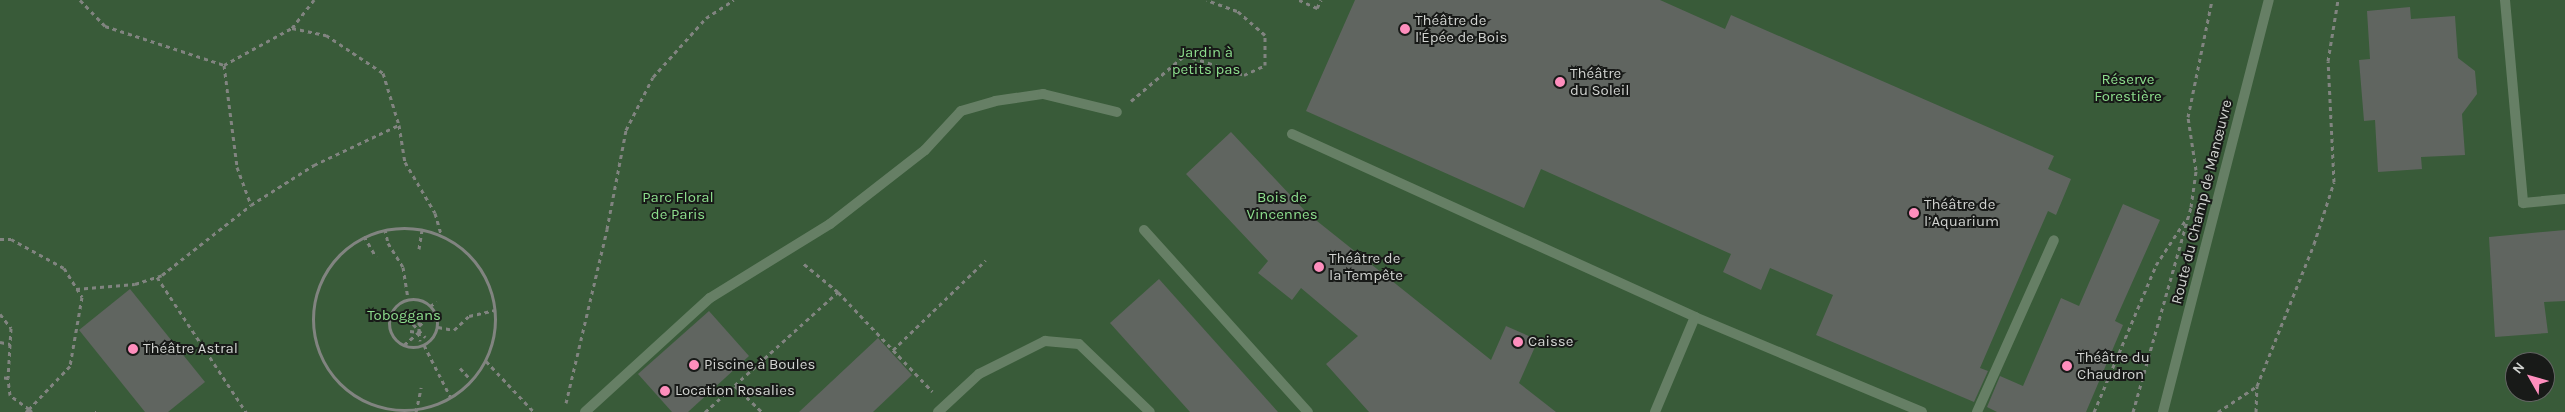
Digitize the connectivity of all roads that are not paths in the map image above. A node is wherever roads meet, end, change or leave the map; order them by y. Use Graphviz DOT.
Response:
graph roads {
  1 [pos="2269,0"];
  2 [pos="2505,0"];
  3 [pos="1117,112"];
  4 [pos="1292,134"];
  5 [pos="2565,199"];
  6 [pos="1144,230"];
  7 [pos="2054,240"];
  8 [pos="1695,317"];
  9 [pos="941,408"];
  10 [pos="585,412"];
  11 [pos="1150,412"];
  12 [pos="1308,412"];
  13 [pos="1655,412"];
  14 [pos="1922,412"];
  15 [pos="1977,412"];
  16 [pos="2164,412"];
  1 -- 16 [label="street, Route du Champ de Manœuvre"];
  2 -- 5 [label="street"];
  3 -- 10 [label="street"];
  4 -- 8 [label="street"];
  6 -- 12 [label="street"];
  7 -- 15 [label="street"];
  8 -- 13 [label="street"];
  8 -- 14 [label="street"];
  9 -- 11 [label="street"];
}
